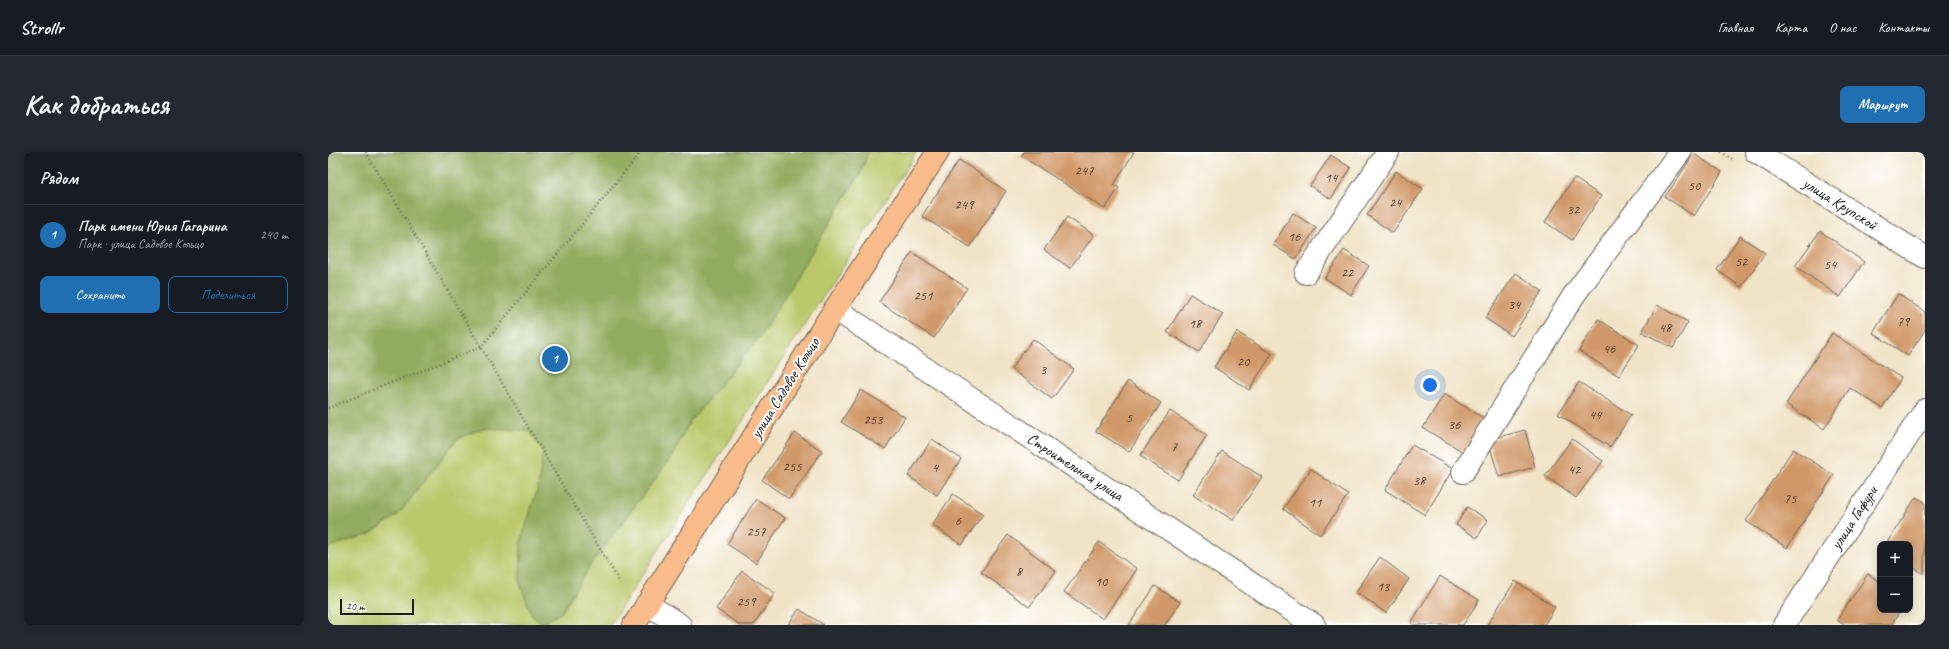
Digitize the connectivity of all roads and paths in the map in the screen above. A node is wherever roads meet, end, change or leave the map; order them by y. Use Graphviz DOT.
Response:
graph roads {
  1 [pos="366,152"];
  2 [pos="638,152"];
  3 [pos="938,152"];
  4 [pos="1388,152"];
  5 [pos="1680,152"];
  6 [pos="1756,152"];
  7 [pos="1925,257"];
  8 [pos="1306,273"];
  9 [pos="835,309"];
  10 [pos="481,347"];
  11 [pos="328,408"];
  12 [pos="1925,410"];
  13 [pos="1463,472"];
  14 [pos="620,583"];
  15 [pos="648,604"];
  16 [pos="634,625"];
  17 [pos="680,625"];
  18 [pos="1314,625"];
  19 [pos="1784,625"];
  1 -- 10 [label="path"];
  2 -- 10 [label="path"];
  3 -- 9 [label="main road, улица Садовое Кольцо"];
  4 -- 8 [label="street"];
  5 -- 13 [label="street"];
  6 -- 7 [label="street, улица Крупской"];
  9 -- 15 [label="main road, улица Садовое Кольцо"];
  9 -- 18 [label="street, Строительная улица"];
  10 -- 11 [label="path"];
  10 -- 14 [label="path"];
  12 -- 19 [label="street, улица Гафури"];
  15 -- 16 [label="main road, улица Садовое Кольцо"];
  15 -- 17 [label="street"];
}
